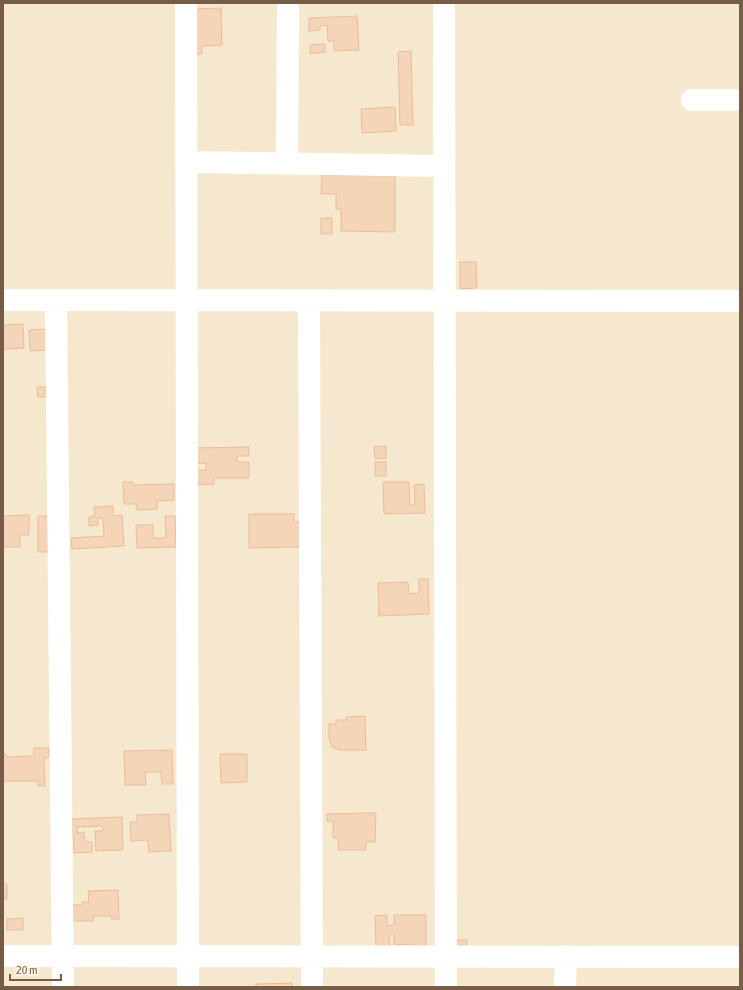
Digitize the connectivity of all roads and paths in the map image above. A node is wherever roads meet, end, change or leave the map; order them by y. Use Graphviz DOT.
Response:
graph roads {
  1 [pos="186,3"];
  2 [pos="288,3"];
  3 [pos="444,3"];
  4 [pos="692,100"];
  5 [pos="740,100"];
  6 [pos="186,162"];
  7 [pos="287,163"];
  8 [pos="444,166"];
  9 [pos="3,300"];
  10 [pos="56,300"];
  11 [pos="186,301"];
  12 [pos="309,301"];
  13 [pos="444,301"];
  14 [pos="740,301"];
  15 [pos="3,956"];
  16 [pos="63,956"];
  17 [pos="188,956"];
  18 [pos="312,956"];
  19 [pos="446,956"];
  20 [pos="566,956"];
  21 [pos="740,957"];
  22 [pos="63,987"];
  23 [pos="188,987"];
  24 [pos="312,987"];
  25 [pos="446,987"];
  26 [pos="565,987"];
  1 -- 6 [label="street"];
  2 -- 7 [label="street"];
  3 -- 8 [label="street"];
  4 -- 5 [label="street"];
  6 -- 7 [label="street"];
  6 -- 11 [label="street"];
  7 -- 8 [label="street"];
  8 -- 13 [label="street"];
  9 -- 10 [label="street"];
  10 -- 11 [label="street"];
  10 -- 16 [label="street"];
  11 -- 12 [label="street"];
  11 -- 17 [label="street"];
  12 -- 13 [label="street"];
  12 -- 18 [label="street"];
  13 -- 14 [label="street"];
  13 -- 19 [label="street"];
  15 -- 16 [label="street"];
  16 -- 17 [label="street"];
  16 -- 22 [label="street"];
  17 -- 18 [label="street"];
  17 -- 23 [label="street"];
  18 -- 19 [label="street"];
  18 -- 24 [label="street"];
  19 -- 20 [label="street"];
  19 -- 25 [label="street"];
  20 -- 21 [label="street"];
  20 -- 26 [label="street"];
}
